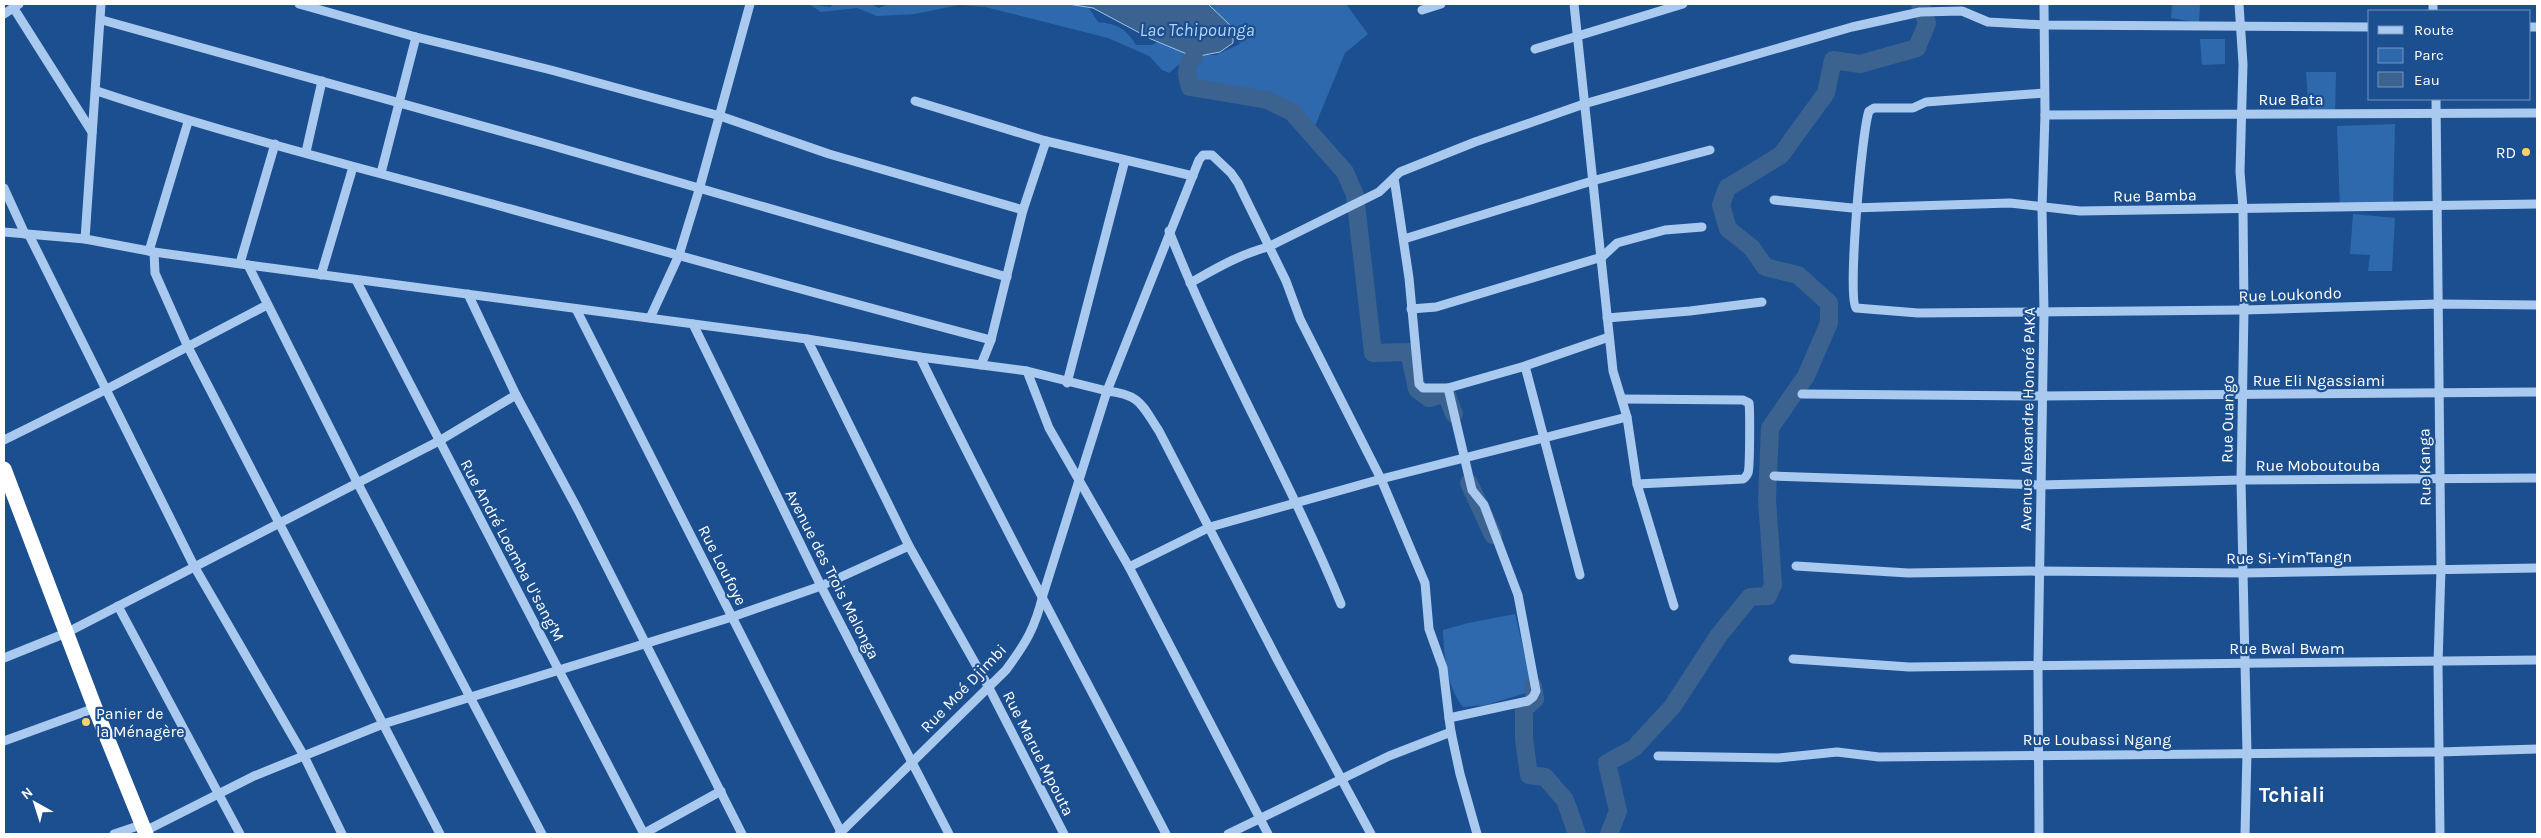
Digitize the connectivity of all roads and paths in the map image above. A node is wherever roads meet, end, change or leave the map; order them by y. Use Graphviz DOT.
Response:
graph roads {
  1 [pos="101,4"];
  2 [pos="299,4"];
  3 [pos="750,4"];
  4 [pos="1440,4"];
  5 [pos="1574,4"];
  6 [pos="1683,4"];
  7 [pos="2044,4"];
  8 [pos="2239,4"];
  9 [pos="16,5"];
  10 [pos="1422,10"];
  11 [pos="4,14"];
  12 [pos="102,20"];
  13 [pos="2045,25"];
  14 [pos="2242,26"];
  15 [pos="2368,27"];
  16 [pos="1578,36"];
  17 [pos="416,37"];
  18 [pos="1535,49"];
  19 [pos="322,81"];
  20 [pos="97,91"];
  21 [pos="2044,93"];
  22 [pos="2436,100"];
  23 [pos="915,102"];
  24 [pos="398,103"];
  25 [pos="1584,104"];
  26 [pos="2537,112"];
  27 [pos="2437,114"];
  28 [pos="2045,115"];
  29 [pos="2242,115"];
  30 [pos="720,116"];
  31 [pos="188,122"];
  32 [pos="92,132"];
  33 [pos="1046,141"];
  34 [pos="276,144"];
  35 [pos="1710,150"];
  36 [pos="306,152"];
  37 [pos="1125,160"];
  38 [pos="353,166"];
  39 [pos="381,174"];
  40 [pos="1193,176"];
  41 [pos="1394,178"];
  42 [pos="1592,181"];
  43 [pos="4,188"];
  44 [pos="699,190"];
  45 [pos="1774,200"];
  46 [pos="2537,204"];
  47 [pos="2437,205"];
  48 [pos="1857,207"];
  49 [pos="2042,208"];
  50 [pos="2243,208"];
  51 [pos="1023,210"];
  52 [pos="1702,226"];
  53 [pos="1169,231"];
  54 [pos="4,232"];
  55 [pos="27,234"];
  56 [pos="85,239"];
  57 [pos="1404,239"];
  58 [pos="1268,246"];
  59 [pos="152,251"];
  60 [pos="678,255"];
  61 [pos="1602,257"];
  62 [pos="244,264"];
  63 [pos="321,275"];
  64 [pos="1007,277"];
  65 [pos="356,280"];
  66 [pos="1190,283"];
  67 [pos="468,294"];
  68 [pos="1762,302"];
  69 [pos="2438,304"];
  70 [pos="267,305"];
  71 [pos="2537,305"];
  72 [pos="576,309"];
  73 [pos="1411,309"];
  74 [pos="2244,310"];
  75 [pos="2044,312"];
  76 [pos="650,318"];
  77 [pos="1607,318"];
  78 [pos="693,324"];
  79 [pos="1609,337"];
  80 [pos="808,339"];
  81 [pos="991,340"];
  82 [pos="187,345"];
  83 [pos="920,357"];
  84 [pos="981,365"];
  85 [pos="1525,366"];
  86 [pos="1027,371"];
  87 [pos="1067,382"];
  88 [pos="1448,388"];
  89 [pos="106,389"];
  90 [pos="1106,391"];
  91 [pos="2537,392"];
  92 [pos="1802,394"];
  93 [pos="2438,394"];
  94 [pos="516,395"];
  95 [pos="2243,395"];
  96 [pos="2041,396"];
  97 [pos="1622,399"];
  98 [pos="1627,417"];
  99 [pos="1545,438"];
  100 [pos="4,440"];
  101 [pos="438,441"];
  102 [pos="1464,458"];
  103 [pos="4,469"];
  104 [pos="1774,476"];
  105 [pos="2537,478"];
  106 [pos="1381,479"];
  107 [pos="2439,479"];
  108 [pos="1079,480"];
  109 [pos="2242,480"];
  110 [pos="357,482"];
  111 [pos="1637,484"];
  112 [pos="2040,485"];
  113 [pos="1294,502"];
  114 [pos="278,522"];
  115 [pos="1210,527"];
  116 [pos="909,546"];
  117 [pos="194,566"];
  118 [pos="1796,566"];
  119 [pos="1129,567"];
  120 [pos="2537,568"];
  121 [pos="2442,569"];
  122 [pos="2041,571"];
  123 [pos="2244,573"];
  124 [pos="1580,574"];
  125 [pos="821,586"];
  126 [pos="1043,595"];
  127 [pos="1341,604"];
  128 [pos="118,606"];
  129 [pos="1674,606"];
  130 [pos="732,617"];
  131 [pos="66,633"];
  132 [pos="645,642"];
  133 [pos="4,658"];
  134 [pos="1793,659"];
  135 [pos="2537,660"];
  136 [pos="2244,663"];
  137 [pos="2438,663"];
  138 [pos="2038,665"];
  139 [pos="558,669"];
  140 [pos="988,686"];
  141 [pos="470,696"];
  142 [pos="95,708"];
  143 [pos="1450,718"];
  144 [pos="383,724"];
  145 [pos="1452,732"];
  146 [pos="4,741"];
  147 [pos="2537,749"];
  148 [pos="2440,752"];
  149 [pos="2247,753"];
  150 [pos="2037,754"];
  151 [pos="304,756"];
  152 [pos="1658,756"];
  153 [pos="911,763"];
  154 [pos="1343,778"];
  155 [pos="721,791"];
  156 [pos="218,794"];
  157 [pos="1260,817"];
  158 [pos="144,830"];
  159 [pos="114,834"];
  160 [pos="240,834"];
  161 [pos="342,834"];
  162 [pos="440,834"];
  163 [pos="542,834"];
  164 [pos="644,834"];
  165 [pos="742,834"];
  166 [pos="841,834"];
  167 [pos="950,834"];
  168 [pos="1064,834"];
  169 [pos="1166,834"];
  170 [pos="1228,834"];
  171 [pos="1268,834"];
  172 [pos="1371,834"];
  173 [pos="1477,834"];
  174 [pos="2039,834"];
  175 [pos="2246,834"];
  176 [pos="2440,834"];
  1 -- 12 [label="street"];
  2 -- 17 [label="street"];
  3 -- 30 [label="street"];
  4 -- 10 [label="street"];
  5 -- 16 [label="street"];
  6 -- 16 [label="street"];
  7 -- 13 [label="street, Avenue Alexandre Honoré PAKA"];
  8 -- 14 [label="street, Rue Ouango"];
  9 -- 11 [label="street"];
  9 -- 32 [label="street"];
  12 -- 19 [label="street"];
  12 -- 20 [label="street"];
  13 -- 14 [label="street"];
  13 -- 21 [label="street, Avenue Alexandre Honoré PAKA"];
  13 -- 25 [label="street"];
  14 -- 15 [label="street"];
  14 -- 29 [label="street, Rue Ouango"];
  16 -- 18 [label="street"];
  16 -- 25 [label="street"];
  17 -- 24 [label="street"];
  17 -- 30 [label="street"];
  19 -- 24 [label="street"];
  19 -- 36 [label="street"];
  20 -- 31 [label="street"];
  20 -- 32 [label="street"];
  21 -- 28 [label="street, Avenue Alexandre Honoré PAKA"];
  21 -- 48 [label="street"];
  22 -- 27 [label="street, Rue Kanga"];
  23 -- 33 [label="street"];
  24 -- 39 [label="street"];
  24 -- 44 [label="street"];
  25 -- 41 [label="street"];
  25 -- 42 [label="street"];
  26 -- 27 [label="street, Rue Bata"];
  27 -- 29 [label="street, Rue Bata"];
  27 -- 47 [label="street, Rue Kanga"];
  28 -- 29 [label="street, Rue Bata"];
  28 -- 49 [label="street, Avenue Alexandre Honoré PAKA"];
  29 -- 50 [label="street, Rue Ouango"];
  30 -- 44 [label="street"];
  30 -- 51 [label="street"];
  31 -- 34 [label="street"];
  31 -- 59 [label="street"];
  32 -- 56 [label="street"];
  33 -- 37 [label="street"];
  33 -- 51 [label="street"];
  34 -- 36 [label="street"];
  34 -- 62 [label="street"];
  35 -- 42 [label="street"];
  36 -- 38 [label="street"];
  37 -- 40 [label="street"];
  37 -- 87 [label="street"];
  38 -- 39 [label="street"];
  38 -- 63 [label="street"];
  39 -- 60 [label="street"];
  40 -- 53 [label="street, Rue Moé Djimbi"];
  40 -- 58 [label="street, Rue Moé Djimbi"];
  41 -- 57 [label="street"];
  41 -- 58 [label="street"];
  42 -- 57 [label="street"];
  42 -- 61 [label="street"];
  43 -- 55 [label="street"];
  44 -- 60 [label="street"];
  44 -- 64 [label="street"];
  45 -- 48 [label="street, Rue Bamba"];
  46 -- 47 [label="street, Rue Bamba"];
  47 -- 50 [label="street, Rue Bamba"];
  47 -- 69 [label="street, Rue Kanga"];
  48 -- 49 [label="street, Rue Bamba"];
  48 -- 75 [label="street, Rue Loukondo"];
  49 -- 50 [label="street, Rue Bamba"];
  49 -- 75 [label="street, Avenue Alexandre Honoré PAKA"];
  50 -- 74 [label="street, Rue Ouango"];
  51 -- 64 [label="street"];
  52 -- 61 [label="street"];
  53 -- 66 [label="street"];
  53 -- 90 [label="street, Rue Moé Djimbi"];
  54 -- 55 [label="street"];
  55 -- 56 [label="street"];
  55 -- 89 [label="street"];
  56 -- 59 [label="street"];
  57 -- 73 [label="street"];
  58 -- 66 [label="street"];
  58 -- 106 [label="street"];
  59 -- 62 [label="street"];
  59 -- 82 [label="street"];
  60 -- 76 [label="street"];
  60 -- 81 [label="street"];
  61 -- 73 [label="street"];
  61 -- 77 [label="street"];
  62 -- 63 [label="street"];
  62 -- 70 [label="street"];
  63 -- 65 [label="street"];
  64 -- 81 [label="street"];
  65 -- 67 [label="street"];
  65 -- 101 [label="street, Rue André Loemba U'sang'M"];
  66 -- 113 [label="street"];
  67 -- 72 [label="street"];
  67 -- 94 [label="street"];
  68 -- 77 [label="street"];
  69 -- 71 [label="street, Rue Loukondo"];
  69 -- 74 [label="street, Rue Loukondo"];
  69 -- 93 [label="street, Rue Kanga"];
  70 -- 82 [label="street"];
  70 -- 110 [label="street"];
  72 -- 76 [label="street"];
  72 -- 130 [label="street, Rue Loufoye"];
  73 -- 88 [label="street"];
  74 -- 75 [label="street, Rue Loukondo"];
  74 -- 95 [label="street, Rue Ouango"];
  75 -- 96 [label="street, Avenue Alexandre Honoré PAKA"];
  76 -- 78 [label="street"];
  77 -- 79 [label="street"];
  78 -- 80 [label="street"];
  78 -- 125 [label="street, Avenue des Trois Malonga"];
  79 -- 85 [label="street"];
  79 -- 97 [label="street"];
  80 -- 83 [label="street"];
  80 -- 116 [label="street, Rue Marue Mpouta"];
  81 -- 84 [label="street"];
  82 -- 89 [label="street"];
  82 -- 114 [label="street"];
  83 -- 84 [label="street"];
  83 -- 126 [label="street"];
  84 -- 86 [label="street"];
  85 -- 88 [label="street"];
  85 -- 99 [label="street"];
  86 -- 87 [label="street"];
  86 -- 108 [label="street"];
  87 -- 90 [label="street"];
  88 -- 102 [label="street"];
  89 -- 100 [label="street"];
  89 -- 117 [label="street"];
  90 -- 108 [label="street, Rue Moé Djimbi"];
  90 -- 115 [label="street"];
  91 -- 93 [label="street, Rue Eli Ngassiami"];
  92 -- 96 [label="street, Rue Eli Ngassiami"];
  93 -- 95 [label="street, Rue Eli Ngassiami"];
  93 -- 107 [label="street, Rue Kanga"];
  94 -- 101 [label="street"];
  94 -- 132 [label="street"];
  95 -- 96 [label="street, Rue Eli Ngassiami"];
  95 -- 109 [label="street, Rue Ouango"];
  96 -- 112 [label="street, Avenue Alexandre Honoré PAKA"];
  97 -- 98 [label="street"];
  97 -- 111 [label="street"];
  98 -- 99 [label="street"];
  98 -- 111 [label="street"];
  99 -- 102 [label="street"];
  99 -- 124 [label="street"];
  101 -- 110 [label="street"];
  101 -- 139 [label="street, Rue André Loemba U'sang'M"];
  102 -- 106 [label="street"];
  102 -- 143 [label="street"];
  103 -- 131 [label="highway"];
  104 -- 112 [label="street, Rue Moboutouba"];
  105 -- 107 [label="street, Rue Moboutouba"];
  106 -- 113 [label="street"];
  106 -- 143 [label="street"];
  107 -- 109 [label="street, Rue Moboutouba"];
  107 -- 121 [label="street, Rue Kanga"];
  108 -- 119 [label="street"];
  108 -- 126 [label="street, Rue Moé Djimbi"];
  109 -- 112 [label="street, Rue Moboutouba"];
  109 -- 123 [label="street, Rue Ouango"];
  110 -- 114 [label="street"];
  110 -- 141 [label="street"];
  111 -- 129 [label="street"];
  112 -- 122 [label="street, Avenue Alexandre Honoré PAKA"];
  113 -- 115 [label="street"];
  113 -- 127 [label="street"];
  114 -- 117 [label="street"];
  114 -- 144 [label="street"];
  115 -- 119 [label="street"];
  115 -- 154 [label="street"];
  116 -- 125 [label="street"];
  116 -- 140 [label="street, Rue Marue Mpouta"];
  117 -- 128 [label="street"];
  117 -- 151 [label="street"];
  118 -- 122 [label="street, Rue Si-Yim'Tangn"];
  119 -- 157 [label="street"];
  120 -- 121 [label="street, Rue Si-Yim'Tangn"];
  121 -- 123 [label="street, Rue Si-Yim'Tangn"];
  121 -- 137 [label="street, Rue Kanga"];
  122 -- 123 [label="street, Rue Si-Yim'Tangn"];
  122 -- 138 [label="street, Avenue Alexandre Honoré PAKA"];
  123 -- 136 [label="street, Rue Ouango"];
  125 -- 130 [label="street"];
  125 -- 153 [label="street, Avenue des Trois Malonga"];
  126 -- 140 [label="street, Rue Moé Djimbi"];
  126 -- 169 [label="street"];
  128 -- 131 [label="street"];
  128 -- 156 [label="street"];
  130 -- 132 [label="street"];
  130 -- 166 [label="street, Rue Loufoye"];
  131 -- 133 [label="street"];
  131 -- 142 [label="highway"];
  132 -- 139 [label="street"];
  132 -- 155 [label="street"];
  134 -- 138 [label="street, Rue Bwal Bwam"];
  135 -- 137 [label="street, Rue Bwal Bwam"];
  136 -- 137 [label="street, Rue Bwal Bwam"];
  136 -- 138 [label="street, Rue Bwal Bwam"];
  136 -- 149 [label="street, Rue Ouango"];
  137 -- 148 [label="street, Rue Kanga"];
  138 -- 150 [label="street, Avenue Alexandre Honoré PAKA"];
  139 -- 141 [label="street"];
  139 -- 164 [label="street, Rue André Loemba U'sang'M"];
  140 -- 153 [label="street, Rue Moé Djimbi"];
  140 -- 168 [label="street, Rue Marue Mpouta"];
  141 -- 144 [label="street"];
  141 -- 163 [label="street"];
  142 -- 146 [label="street"];
  142 -- 158 [label="highway"];
  143 -- 145 [label="street"];
  144 -- 151 [label="street"];
  144 -- 162 [label="street"];
  145 -- 154 [label="street"];
  145 -- 173 [label="street"];
  147 -- 148 [label="street, Rue Loubassi Ngang"];
  148 -- 149 [label="street, Rue Loubassi Ngang"];
  148 -- 176 [label="street, Rue Kanga"];
  149 -- 150 [label="street, Rue Loubassi Ngang"];
  149 -- 175 [label="street, Rue Ouango"];
  150 -- 152 [label="street, Rue Loubassi Ngang"];
  150 -- 174 [label="street, Avenue Alexandre Honoré PAKA"];
  151 -- 156 [label="street"];
  151 -- 161 [label="street"];
  153 -- 166 [label="street, Rue Moé Djimbi"];
  153 -- 167 [label="street, Avenue des Trois Malonga"];
  154 -- 157 [label="street"];
  154 -- 172 [label="street"];
  155 -- 164 [label="street"];
  155 -- 165 [label="street"];
  156 -- 158 [label="street"];
  156 -- 160 [label="street"];
  157 -- 170 [label="street"];
  157 -- 171 [label="street"];
  158 -- 159 [label="street"];
}
